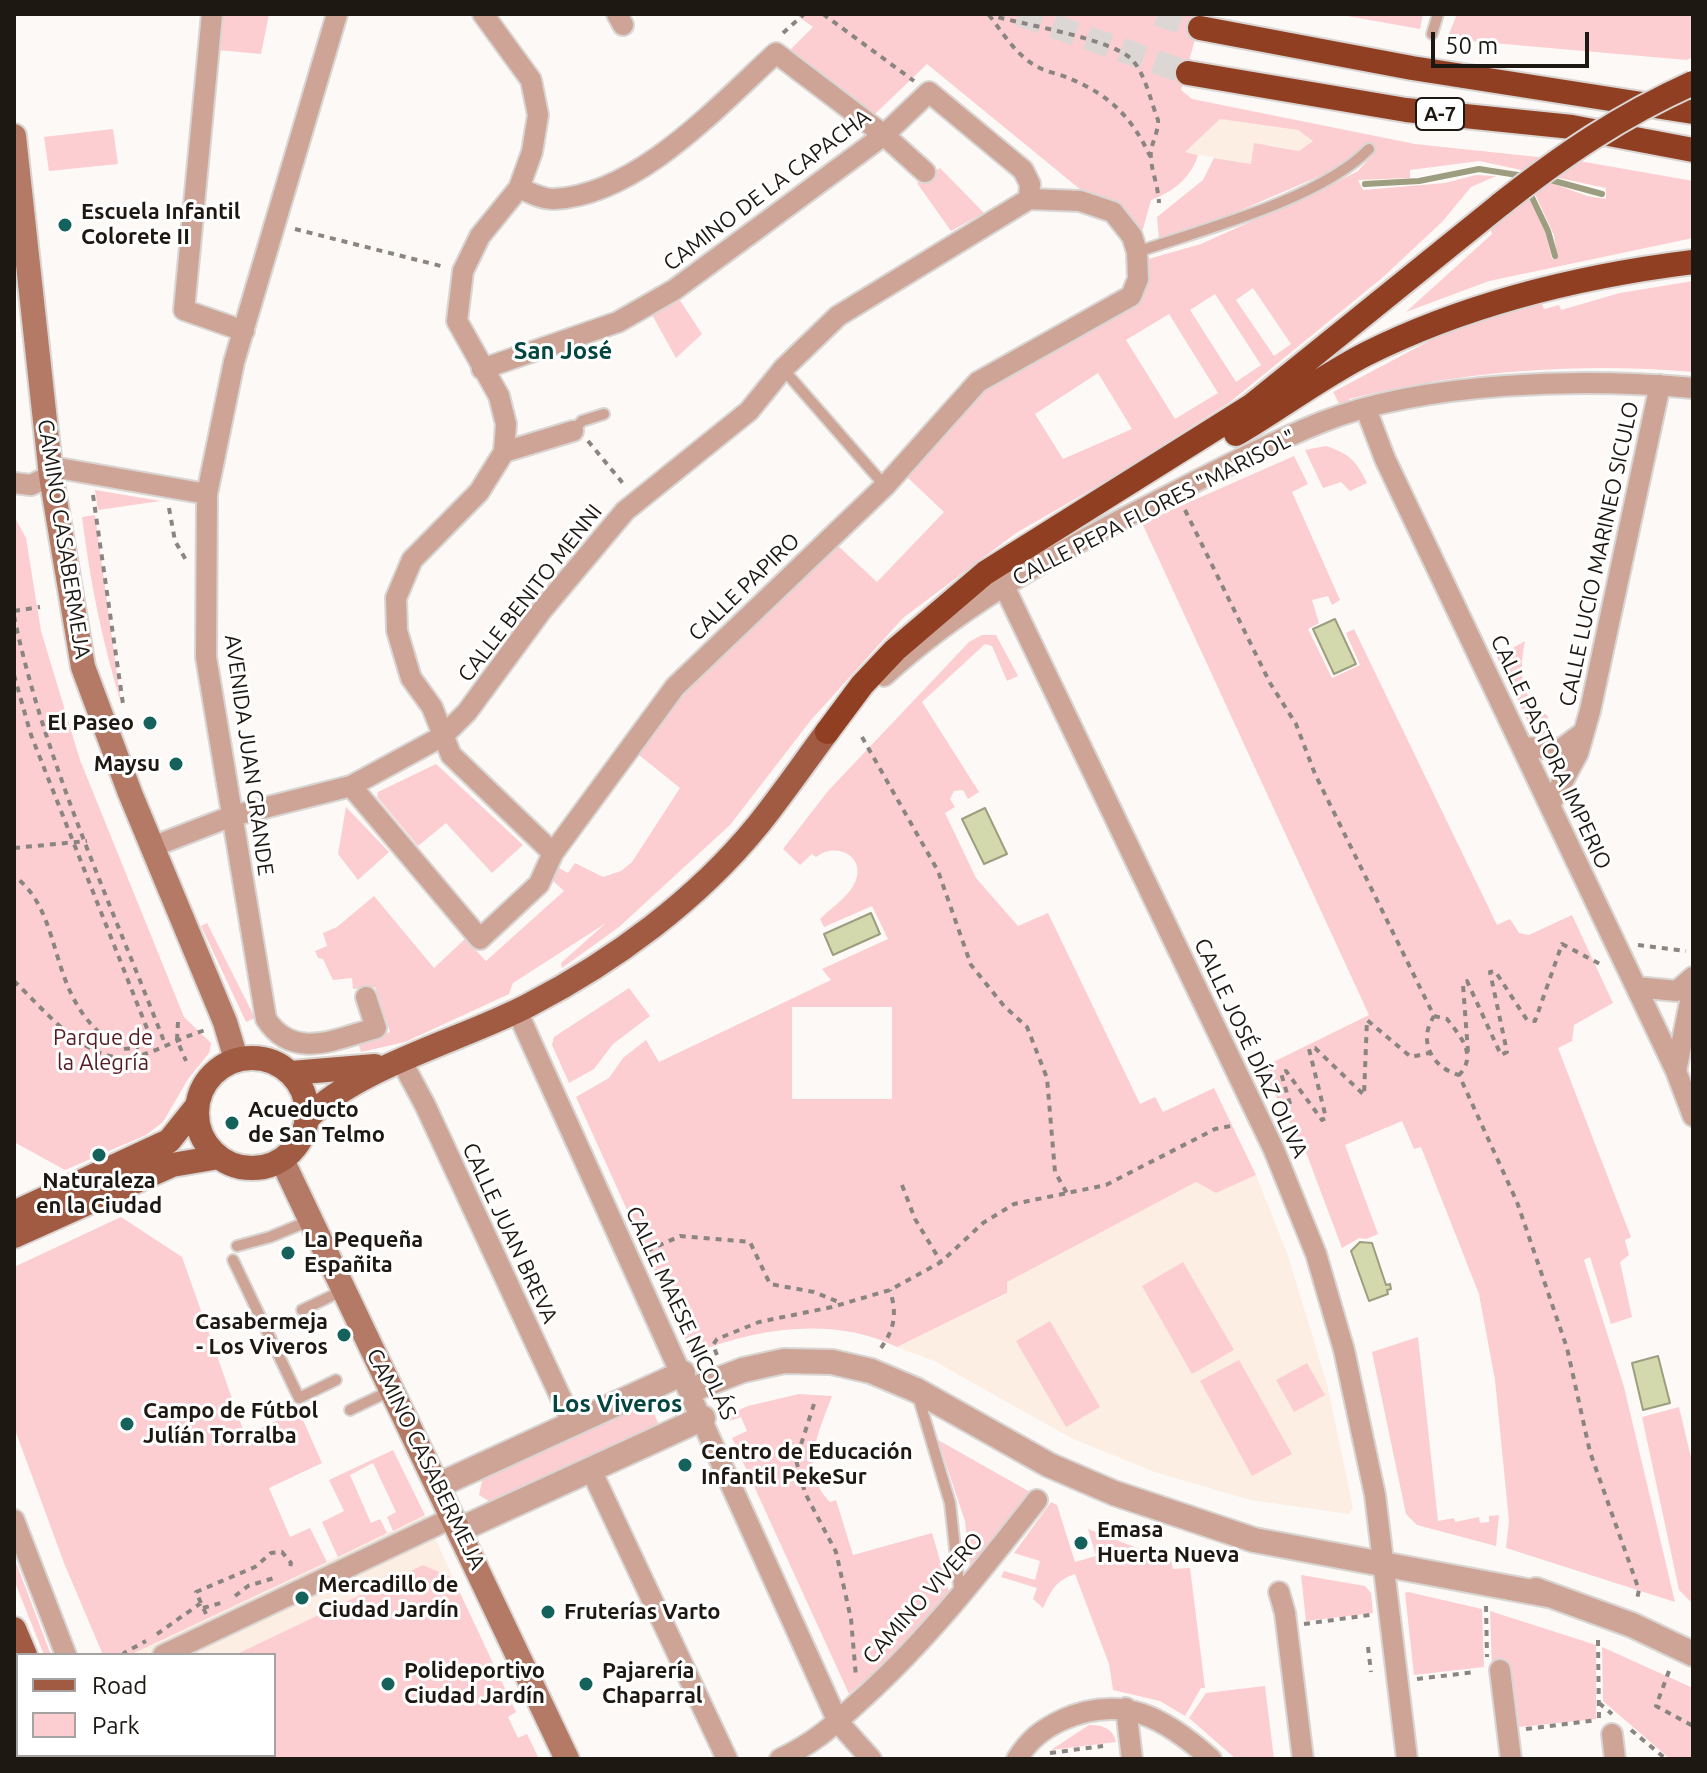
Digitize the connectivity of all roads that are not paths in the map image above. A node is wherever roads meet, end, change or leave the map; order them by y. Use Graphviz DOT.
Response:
graph roads {
  1 [pos="212,14"];
  2 [pos="337,14"];
  3 [pos="483,14"];
  4 [pos="1438,14"];
  5 [pos="1200,28"];
  6 [pos="1432,34"];
  7 [pos="1188,73"];
  8 [pos="1693,83"];
  9 [pos="1693,112"];
  10 [pos="884,135"];
  11 [pos="14,136"];
  12 [pos="1369,149"];
  13 [pos="1693,150"];
  14 [pos="925,172"];
  15 [pos="519,188"];
  16 [pos="1029,199"];
  17 [pos="21,243"];
  18 [pos="1137,252"];
  19 [pos="1693,262"];
  20 [pos="244,331"];
  21 [pos="482,369"];
  22 [pos="783,369"];
  23 [pos="1660,385"];
  24 [pos="1693,388"];
  25 [pos="1366,409"];
  26 [pos="604,414"];
  27 [pos="573,431"];
  28 [pos="504,452"];
  29 [pos="51,476"];
  30 [pos="14,483"];
  31 [pos="885,486"];
  32 [pos="207,494"];
  33 [pos="994,580"];
  34 [pos="827,732"];
  35 [pos="1584,732"];
  36 [pos="443,736"];
  37 [pos="1523,747"];
  38 [pos="351,786"];
  39 [pos="1550,805"];
  40 [pos="232,816"];
  41 [pos="152,847"];
  42 [pos="553,853"];
  43 [pos="1693,977"];
  44 [pos="1636,987"];
  45 [pos="1693,987"];
  46 [pos="366,997"];
  47 [pos="517,1011"];
  48 [pos="236,1059"];
  49 [pos="402,1062"];
  50 [pos="1676,1071"];
  51 [pos="291,1073"];
  52 [pos="197,1106"];
  53 [pos="1693,1116"];
  54 [pos="308,1118"];
  55 [pos="219,1157"];
  56 [pos="282,1160"];
  57 [pos="14,1213"];
  58 [pos="311,1220"];
  59 [pos="14,1236"];
  60 [pos="237,1246"];
  61 [pos="233,1260"];
  62 [pos="346,1289"];
  63 [pos="302,1310"];
  64 [pos="336,1380"];
  65 [pos="687,1382"];
  66 [pos="393,1390"];
  67 [pos="916,1390"];
  68 [pos="350,1410"];
  69 [pos="703,1418"];
  70 [pos="573,1424"];
  71 [pos="591,1470"];
  72 [pos="439,1485"];
  73 [pos="1037,1500"];
  74 [pos="14,1520"];
  75 [pos="458,1523"];
  76 [pos="1383,1555"];
  77 [pos="1279,1592"];
  78 [pos="961,1598"];
  79 [pos="14,1629"];
  80 [pos="24,1653"];
  81 [pos="65,1653"];
  82 [pos="167,1653"];
  83 [pos="1693,1654"];
  84 [pos="1494,1670"];
  85 [pos="1126,1708"];
  86 [pos="838,1722"];
  87 [pos="1612,1734"];
  88 [pos="567,1759"];
  89 [pos="727,1759"];
  90 [pos="780,1759"];
  91 [pos="871,1759"];
  92 [pos="1017,1759"];
  93 [pos="1132,1759"];
  94 [pos="1211,1759"];
  95 [pos="1303,1759"];
  96 [pos="1407,1759"];
  97 [pos="1511,1759"];
  98 [pos="1615,1759"];
  1 -- 20 [label="street"];
  2 -- 20 [label="street, AVENIDA JUAN GRANDE"];
  3 -- 15 [label="street"];
  4 -- 6 [label="lane"];
  5 -- 9 [label="highway, A-7"];
  7 -- 13 [label="highway, A-7"];
  8 -- 33 [label="highway, bridge"];
  10 -- 14 [label="street"];
  10 -- 15 [label="street"];
  10 -- 16 [label="street, CAMINO DE LA CAPACHA"];
  10 -- 21 [label="street, CAMINO DE LA CAPACHA"];
  11 -- 17 [label="main road, CAMINO CASABERMEJA"];
  12 -- 18 [label="lane"];
  15 -- 21 [label="street"];
  16 -- 18 [label="street"];
  16 -- 22 [label="street, CALLE BENITO MENNI"];
  17 -- 29 [label="main road, CAMINO CASABERMEJA"];
  18 -- 31 [label="street, CALLE PAPIRO"];
  19 -- 33 [label="highway"];
  20 -- 32 [label="street, AVENIDA JUAN GRANDE"];
  21 -- 28 [label="street"];
  22 -- 31 [label="lane"];
  22 -- 36 [label="street, CALLE BENITO MENNI"];
  23 -- 24 [label="street, CALLE PEPA FLORES \"MARISOL\""];
  23 -- 25 [label="street, CALLE PEPA FLORES \"MARISOL\""];
  23 -- 35 [label="street, CALLE LUCIO MARINEO SICULO"];
  25 -- 33 [label="street, CALLE PEPA FLORES \"MARISOL\""];
  25 -- 37 [label="street, CALLE PASTORA IMPERIO"];
  26 -- 27 [label="lane"];
  27 -- 28 [label="street"];
  28 -- 36 [label="street"];
  29 -- 30 [label="street"];
  29 -- 32 [label="street"];
  29 -- 41 [label="main road, CAMINO CASABERMEJA"];
  31 -- 42 [label="street, CALLE PAPIRO"];
  32 -- 40 [label="street, AVENIDA JUAN GRANDE"];
  33 -- 34 [label="highway"];
  33 -- 76 [label="street, CALLE JOSÉ DÍAZ OLIVA"];
  34 -- 47 [label="main road"];
  35 -- 37 [label="street, CALLE LUCIO MARINEO SICULO"];
  35 -- 39 [label="street, CALLE LUCIO MARINEO SICULO"];
  36 -- 38 [label="street, CALLE BENITO MENNI"];
  36 -- 42 [label="street"];
  37 -- 39 [label="street, CALLE PASTORA IMPERIO"];
  38 -- 40 [label="street, CALLE BENITO MENNI"];
  38 -- 42 [label="street, CALLE PAPIRO"];
  39 -- 44 [label="street, CALLE PASTORA IMPERIO"];
  40 -- 41 [label="street, CALLE BENITO MENNI"];
  40 -- 46 [label="street, AVENIDA JUAN GRANDE"];
  41 -- 48 [label="main road, CAMINO CASABERMEJA"];
  43 -- 44 [label="street"];
  44 -- 50 [label="street, CALLE PASTORA IMPERIO"];
  45 -- 50 [label="street"];
  47 -- 49 [label="main road"];
  47 -- 65 [label="street, CALLE MAESE NICOLÁS"];
  48 -- 51 [label="main road"];
  48 -- 52 [label="main road"];
  49 -- 51 [label="main road"];
  49 -- 54 [label="main road"];
  49 -- 70 [label="street, CALLE JUAN BREVA"];
  50 -- 53 [label="street, CALLE PASTORA IMPERIO"];
  51 -- 54 [label="main road"];
  52 -- 55 [label="main road"];
  52 -- 57 [label="main road"];
  54 -- 56 [label="main road"];
  55 -- 56 [label="main road"];
  55 -- 59 [label="main road"];
  56 -- 58 [label="main road, CAMINO CASABERMEJA"];
  58 -- 60 [label="lane"];
  58 -- 62 [label="main road, CAMINO CASABERMEJA"];
  61 -- 64 [label="lane"];
  62 -- 63 [label="lane"];
  62 -- 66 [label="main road, CAMINO CASABERMEJA"];
  65 -- 67 [label="street"];
  65 -- 69 [label="street, CALLE MAESE NICOLÁS"];
  65 -- 70 [label="street"];
  66 -- 68 [label="lane"];
  66 -- 72 [label="main road, CAMINO CASABERMEJA"];
  67 -- 76 [label="street"];
  67 -- 78 [label="lane"];
  69 -- 71 [label="street"];
  69 -- 86 [label="street, CALLE MAESE NICOLÁS"];
  70 -- 72 [label="street"];
  71 -- 75 [label="street"];
  71 -- 89 [label="street"];
  72 -- 75 [label="main road, CAMINO CASABERMEJA"];
  73 -- 78 [label="street, CAMINO VIVERO"];
  74 -- 81 [label="street"];
  75 -- 82 [label="street"];
  75 -- 88 [label="main road, CAMINO CASABERMEJA"];
  76 -- 83 [label="street"];
  76 -- 96 [label="street, CALLE JOSÉ DÍAZ OLIVA"];
  77 -- 95 [label="street"];
  78 -- 86 [label="street, CAMINO VIVERO"];
  79 -- 80 [label="main road"];
  84 -- 97 [label="street"];
  85 -- 92 [label="street"];
  85 -- 93 [label="street"];
  85 -- 94 [label="street"];
  86 -- 90 [label="street, CAMINO VIVERO"];
  86 -- 91 [label="street, CALLE MAESE NICOLÁS"];
  87 -- 98 [label="street"];
}
